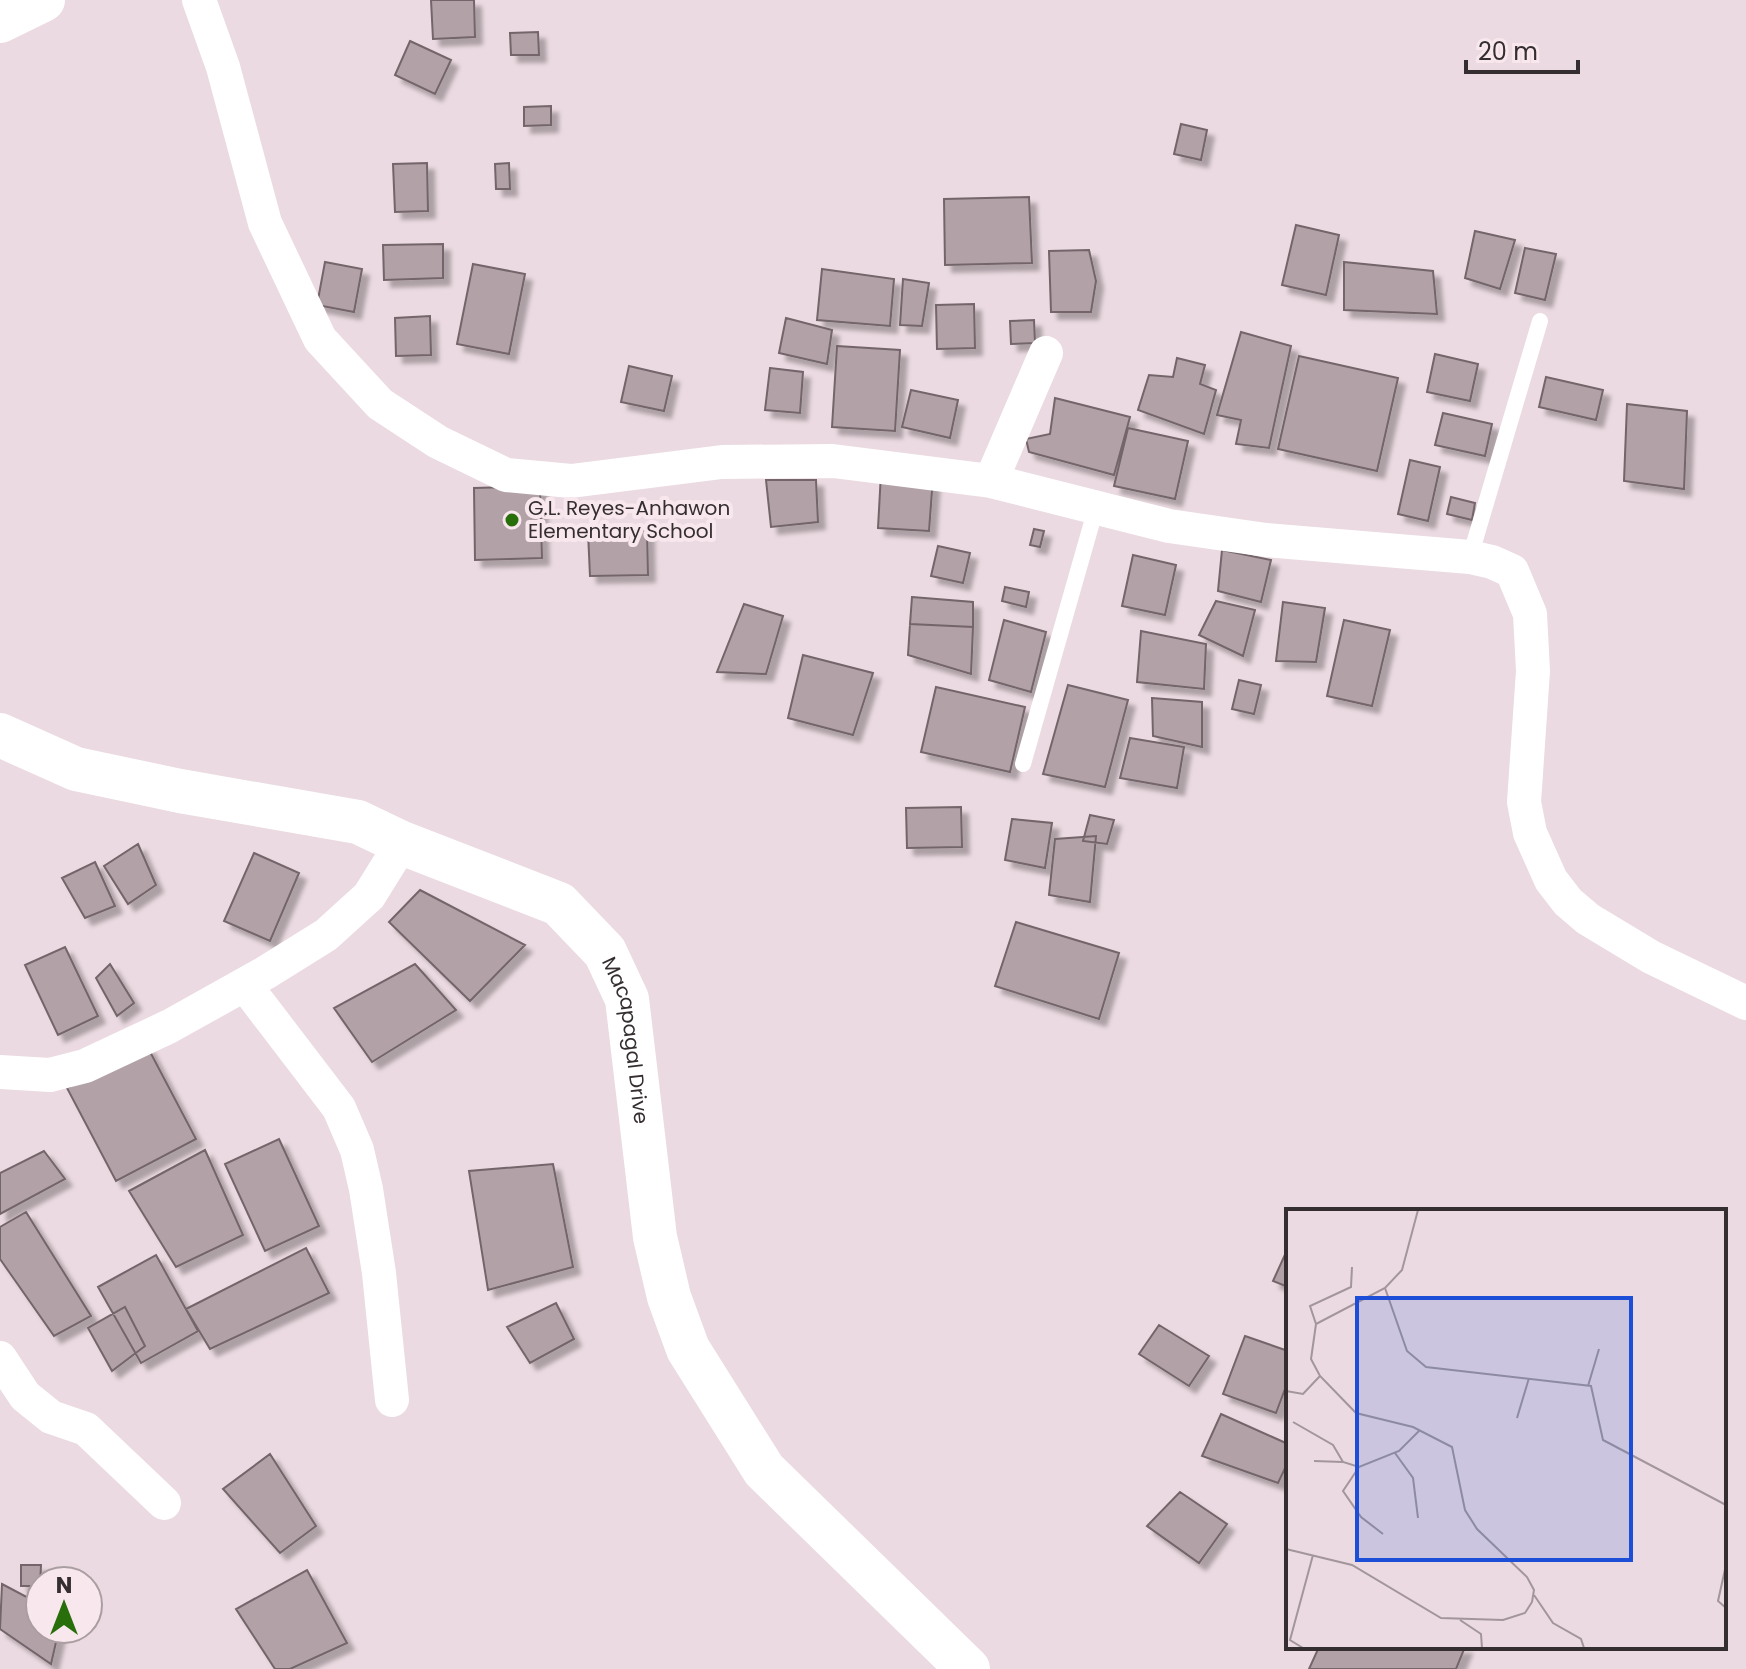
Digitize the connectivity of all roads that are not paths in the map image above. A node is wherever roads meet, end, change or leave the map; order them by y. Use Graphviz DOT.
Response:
graph roads {
  1 [pos="43,0"];
  2 [pos="199,0"];
  3 [pos="0,21"];
  4 [pos="1540,321"];
  5 [pos="1046,353"];
  6 [pos="991,481"];
  7 [pos="1096,508"];
  8 [pos="1470,557"];
  9 [pos="0,735"];
  10 [pos="1023,764"];
  11 [pos="402,843"];
  12 [pos="245,985"];
  13 [pos="1746,1003"];
  14 [pos="4,1079"];
  15 [pos="0,1358"];
  16 [pos="392,1400"];
  17 [pos="164,1503"];
  18 [pos="968,1669"];
  1 -- 3 [label="main road"];
  2 -- 6 [label="street"];
  4 -- 8 [label="lane"];
  5 -- 6 [label="street"];
  6 -- 7 [label="street"];
  7 -- 8 [label="street"];
  7 -- 10 [label="lane"];
  8 -- 13 [label="street"];
  9 -- 11 [label="main road, Macapagal Drive"];
  11 -- 12 [label="street"];
  11 -- 18 [label="main road, Macapagal Drive"];
  12 -- 14 [label="street"];
  12 -- 16 [label="street"];
  15 -- 17 [label="street"];
}
